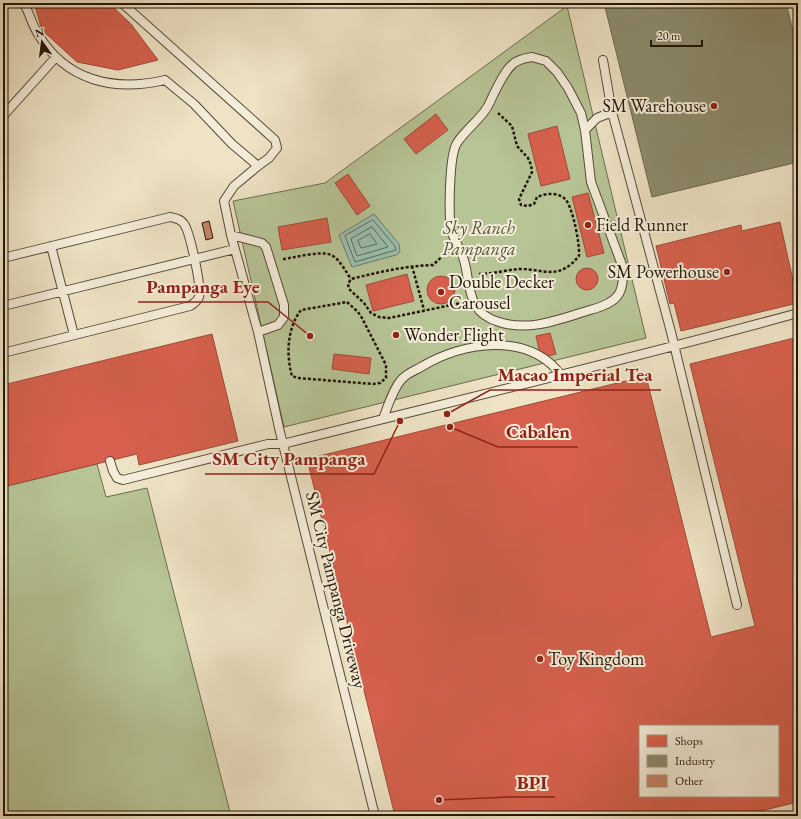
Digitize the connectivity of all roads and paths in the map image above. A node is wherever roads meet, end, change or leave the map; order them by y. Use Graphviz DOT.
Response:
graph roads {
  1 [pos="24,3"];
  2 [pos="122,3"];
  3 [pos="56,57"];
  4 [pos="603,60"];
  5 [pos="488,105"];
  6 [pos="612,112"];
  7 [pos="3,116"];
  8 [pos="585,130"];
  9 [pos="258,166"];
  10 [pos="231,235"];
  11 [pos="456,241"];
  12 [pos="51,246"];
  13 [pos="235,249"];
  14 [pos="3,258"];
  15 [pos="195,259"];
  16 [pos="270,261"];
  17 [pos="412,266"];
  18 [pos="466,275"];
  19 [pos="351,279"];
  20 [pos="62,292"];
  21 [pos="473,300"];
  22 [pos="3,306"];
  23 [pos="424,310"];
  24 [pos="798,313"];
  25 [pos="258,332"];
  26 [pos="74,335"];
  27 [pos="675,347"];
  28 [pos="3,353"];
  29 [pos="561,375"];
  30 [pos="361,383"];
  31 [pos="383,419"];
  32 [pos="283,444"];
  33 [pos="110,461"];
  34 [pos="737,605"];
  35 [pos="376,816"];
  1 -- 3 [label="lane"];
  2 -- 9 [label="lane"];
  3 -- 7 [label="lane"];
  3 -- 9 [label="lane"];
  4 -- 6 [label="lane"];
  5 -- 8 [label="lane"];
  5 -- 11 [label="lane"];
  5 -- 18 [label="path"];
  6 -- 8 [label="lane"];
  6 -- 27 [label="lane"];
  8 -- 21 [label="lane"];
  9 -- 10 [label="lane, SM City Pampanga Driveway"];
  10 -- 13 [label="lane, SM City Pampanga Driveway"];
  10 -- 16 [label="lane"];
  11 -- 17 [label="path"];
  11 -- 18 [label="lane"];
  12 -- 14 [label="lane"];
  12 -- 15 [label="lane"];
  12 -- 20 [label="lane"];
  13 -- 15 [label="lane"];
  13 -- 25 [label="lane, SM City Pampanga Driveway"];
  15 -- 20 [label="lane"];
  15 -- 26 [label="lane"];
  16 -- 19 [label="path"];
  16 -- 25 [label="lane"];
  17 -- 19 [label="path"];
  17 -- 23 [label="path"];
  18 -- 21 [label="lane"];
  19 -- 23 [label="path"];
  20 -- 22 [label="lane"];
  20 -- 26 [label="lane"];
  21 -- 23 [label="path"];
  24 -- 27 [label="lane"];
  25 -- 32 [label="lane, SM City Pampanga Driveway"];
  26 -- 28 [label="lane"];
  27 -- 29 [label="lane"];
  27 -- 34 [label="lane"];
  29 -- 31 [label="lane"];
  29 -- 31 [label="lane"];
  30 -- 30 [label="path"];
  31 -- 32 [label="lane"];
  32 -- 33 [label="lane"];
  32 -- 35 [label="lane, SM City Pampanga Driveway"];
}
